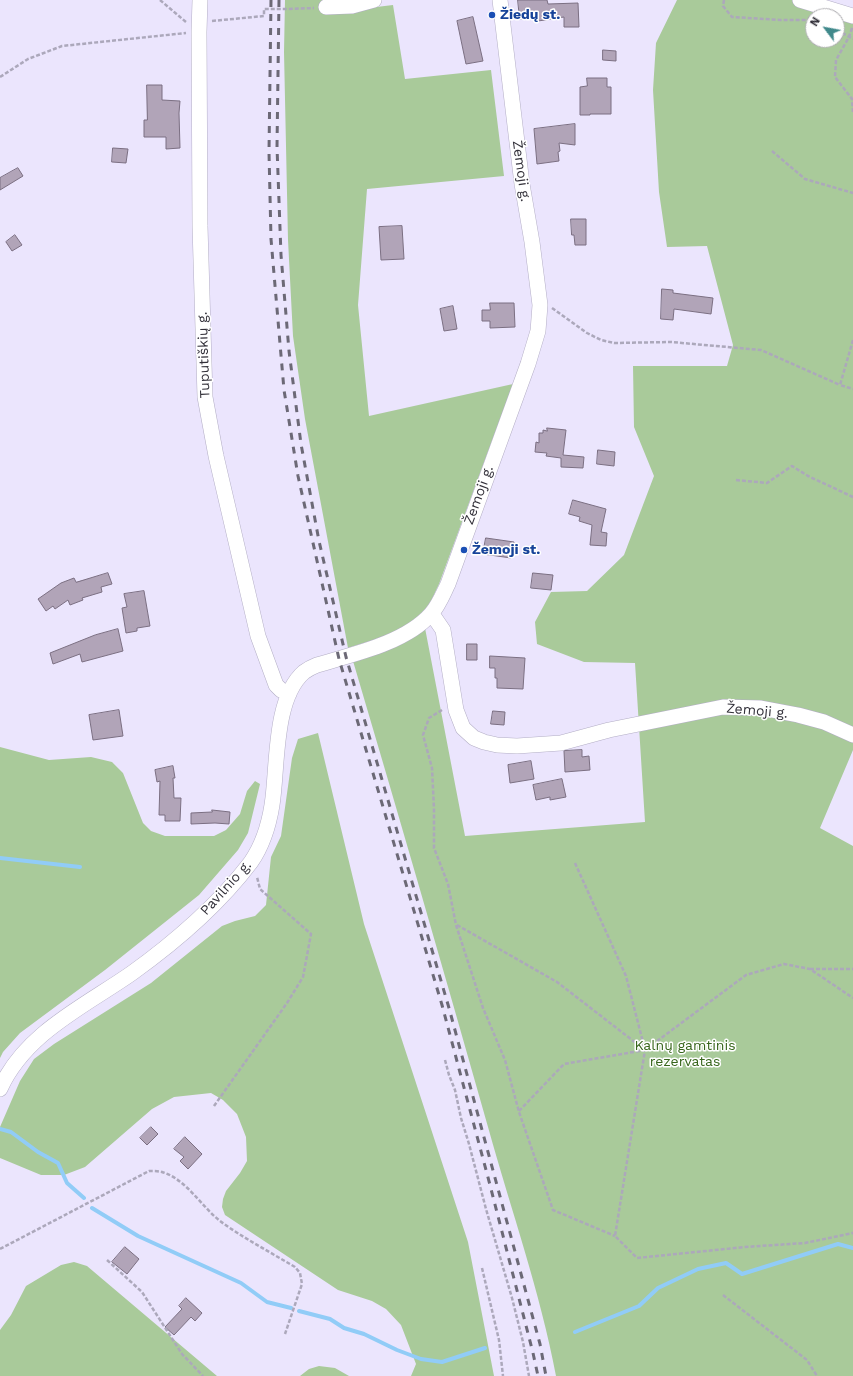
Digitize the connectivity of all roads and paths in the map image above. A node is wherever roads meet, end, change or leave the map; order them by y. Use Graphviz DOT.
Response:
graph roads {
  1 [pos="160,0"];
  2 [pos="200,0"];
  3 [pos="374,0"];
  4 [pos="500,0"];
  5 [pos="724,0"];
  6 [pos="800,0"];
  7 [pos="326,7"];
  8 [pos="853,16"];
  9 [pos="805,20"];
  10 [pos="853,26"];
  11 [pos="199,27"];
  12 [pos="845,35"];
  13 [pos="849,37"];
  14 [pos="853,39"];
  15 [pos="0,77"];
  16 [pos="853,112"];
  17 [pos="772,151"];
  18 [pos="853,193"];
  19 [pos="540,305"];
  20 [pos="853,340"];
  21 [pos="840,385"];
  22 [pos="853,389"];
  23 [pos="736,480"];
  24 [pos="853,497"];
  25 [pos="432,614"];
  26 [pos="289,694"];
  27 [pos="455,702"];
  28 [pos="853,735"];
  29 [pos="252,860"];
  30 [pos="575,862"];
  31 [pos="456,925"];
  32 [pos="810,969"];
  33 [pos="853,969"];
  34 [pos="853,998"];
  35 [pos="645,1050"];
  36 [pos="445,1060"];
  37 [pos="0,1089"];
  38 [pos="214,1106"];
  39 [pos="519,1112"];
  40 [pos="853,1233"];
  41 [pos="615,1236"];
  42 [pos="0,1249"];
  43 [pos="108,1260"];
  44 [pos="482,1268"];
  45 [pos="723,1296"];
  46 [pos="285,1334"];
  47 [pos="203,1376"];
  48 [pos="503,1376"];
  49 [pos="529,1376"];
  50 [pos="817,1376"];
  1 -- 11 [label="path"];
  2 -- 11 [label="street, Tuputiškių g."];
  3 -- 7 [label="street"];
  4 -- 19 [label="street, Žemoji g."];
  5 -- 9 [label="path"];
  6 -- 8 [label="street"];
  7 -- 11 [label="path"];
  10 -- 13 [label="path"];
  11 -- 15 [label="path"];
  11 -- 26 [label="street, Tuputiškių g."];
  12 -- 13 [label="path"];
  13 -- 14 [label="path"];
  13 -- 16 [label="path"];
  17 -- 18 [label="path"];
  19 -- 21 [label="path"];
  19 -- 25 [label="street, Žemoji g."];
  20 -- 21 [label="path"];
  21 -- 22 [label="path"];
  23 -- 24 [label="path"];
  25 -- 26 [label="street, Pavilnio g."];
  25 -- 27 [label="street, Žemoji g."];
  26 -- 29 [label="street, Pavilnio g."];
  27 -- 28 [label="street, Žemoji g."];
  27 -- 31 [label="path"];
  29 -- 37 [label="street, Pavilnio g."];
  29 -- 38 [label="path"];
  30 -- 35 [label="path"];
  31 -- 35 [label="path"];
  31 -- 39 [label="path"];
  32 -- 33 [label="path"];
  32 -- 34 [label="path"];
  32 -- 35 [label="path"];
  35 -- 39 [label="path"];
  35 -- 41 [label="path"];
  36 -- 49 [label="path"];
  39 -- 41 [label="path"];
  40 -- 41 [label="path"];
  42 -- 46 [label="path"];
  43 -- 47 [label="path"];
  44 -- 48 [label="path"];
  45 -- 50 [label="path"];
}
